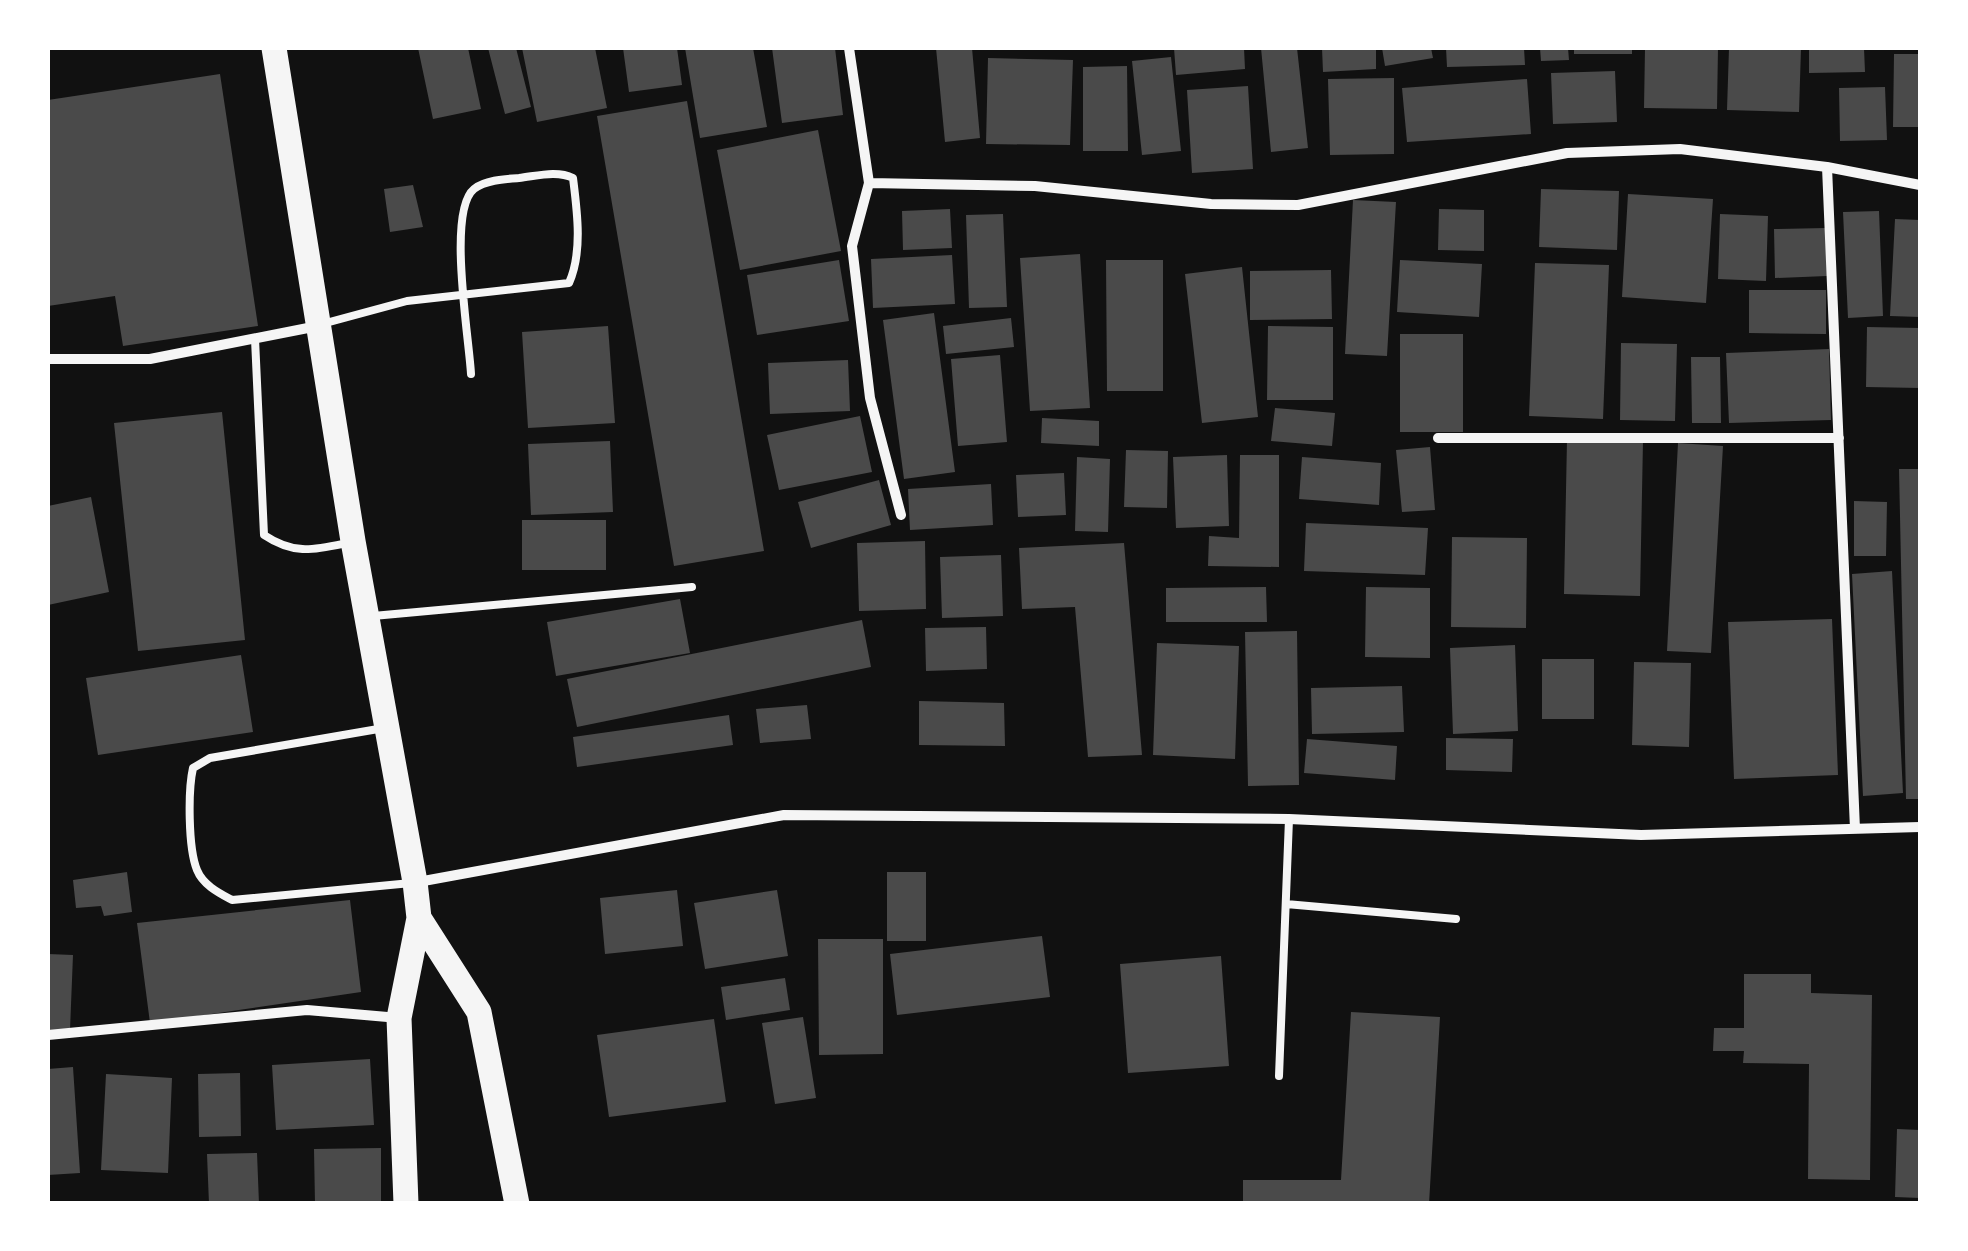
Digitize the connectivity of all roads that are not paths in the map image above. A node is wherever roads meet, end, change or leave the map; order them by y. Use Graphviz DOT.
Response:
graph roads {
  1 [pos="274,48"];
  2 [pos="848,48"];
  3 [pos="1827,167"];
  4 [pos="869,183"];
  5 [pos="1920,185"];
  6 [pos="466,294"];
  7 [pos="318,326"];
  8 [pos="255,338"];
  9 [pos="48,359"];
  10 [pos="471,374"];
  11 [pos="1438,438"];
  12 [pos="1839,438"];
  13 [pos="901,515"];
  14 [pos="353,541"];
  15 [pos="692,587"];
  16 [pos="368,617"];
  17 [pos="388,727"];
  18 [pos="1288,819"];
  19 [pos="1920,827"];
  20 [pos="1855,828"];
  21 [pos="415,882"];
  22 [pos="1286,904"];
  23 [pos="419,918"];
  24 [pos="1456,919"];
  25 [pos="399,1018"];
  26 [pos="48,1035"];
  27 [pos="1278,1076"];
  28 [pos="406,1204"];
  29 [pos="517,1204"];
  1 -- 7 [label="main road"];
  2 -- 4 [label="street"];
  3 -- 4 [label="street"];
  3 -- 5 [label="street"];
  3 -- 12 [label="street"];
  4 -- 13 [label="street"];
  6 -- 6 [label="lane"];
  6 -- 7 [label="lane"];
  6 -- 10 [label="lane"];
  7 -- 8 [label="street"];
  7 -- 14 [label="main road"];
  8 -- 9 [label="street"];
  8 -- 14 [label="lane"];
  11 -- 12 [label="street"];
  12 -- 20 [label="street"];
  14 -- 16 [label="main road"];
  15 -- 16 [label="lane"];
  16 -- 17 [label="main road"];
  17 -- 21 [label="main road"];
  17 -- 21 [label="lane"];
  18 -- 20 [label="street"];
  18 -- 21 [label="street"];
  18 -- 22 [label="lane"];
  19 -- 20 [label="street"];
  21 -- 23 [label="main road"];
  22 -- 24 [label="lane"];
  22 -- 27 [label="lane"];
  23 -- 25 [label="main road"];
  23 -- 29 [label="main road"];
  25 -- 26 [label="street"];
  25 -- 28 [label="main road"];
}
